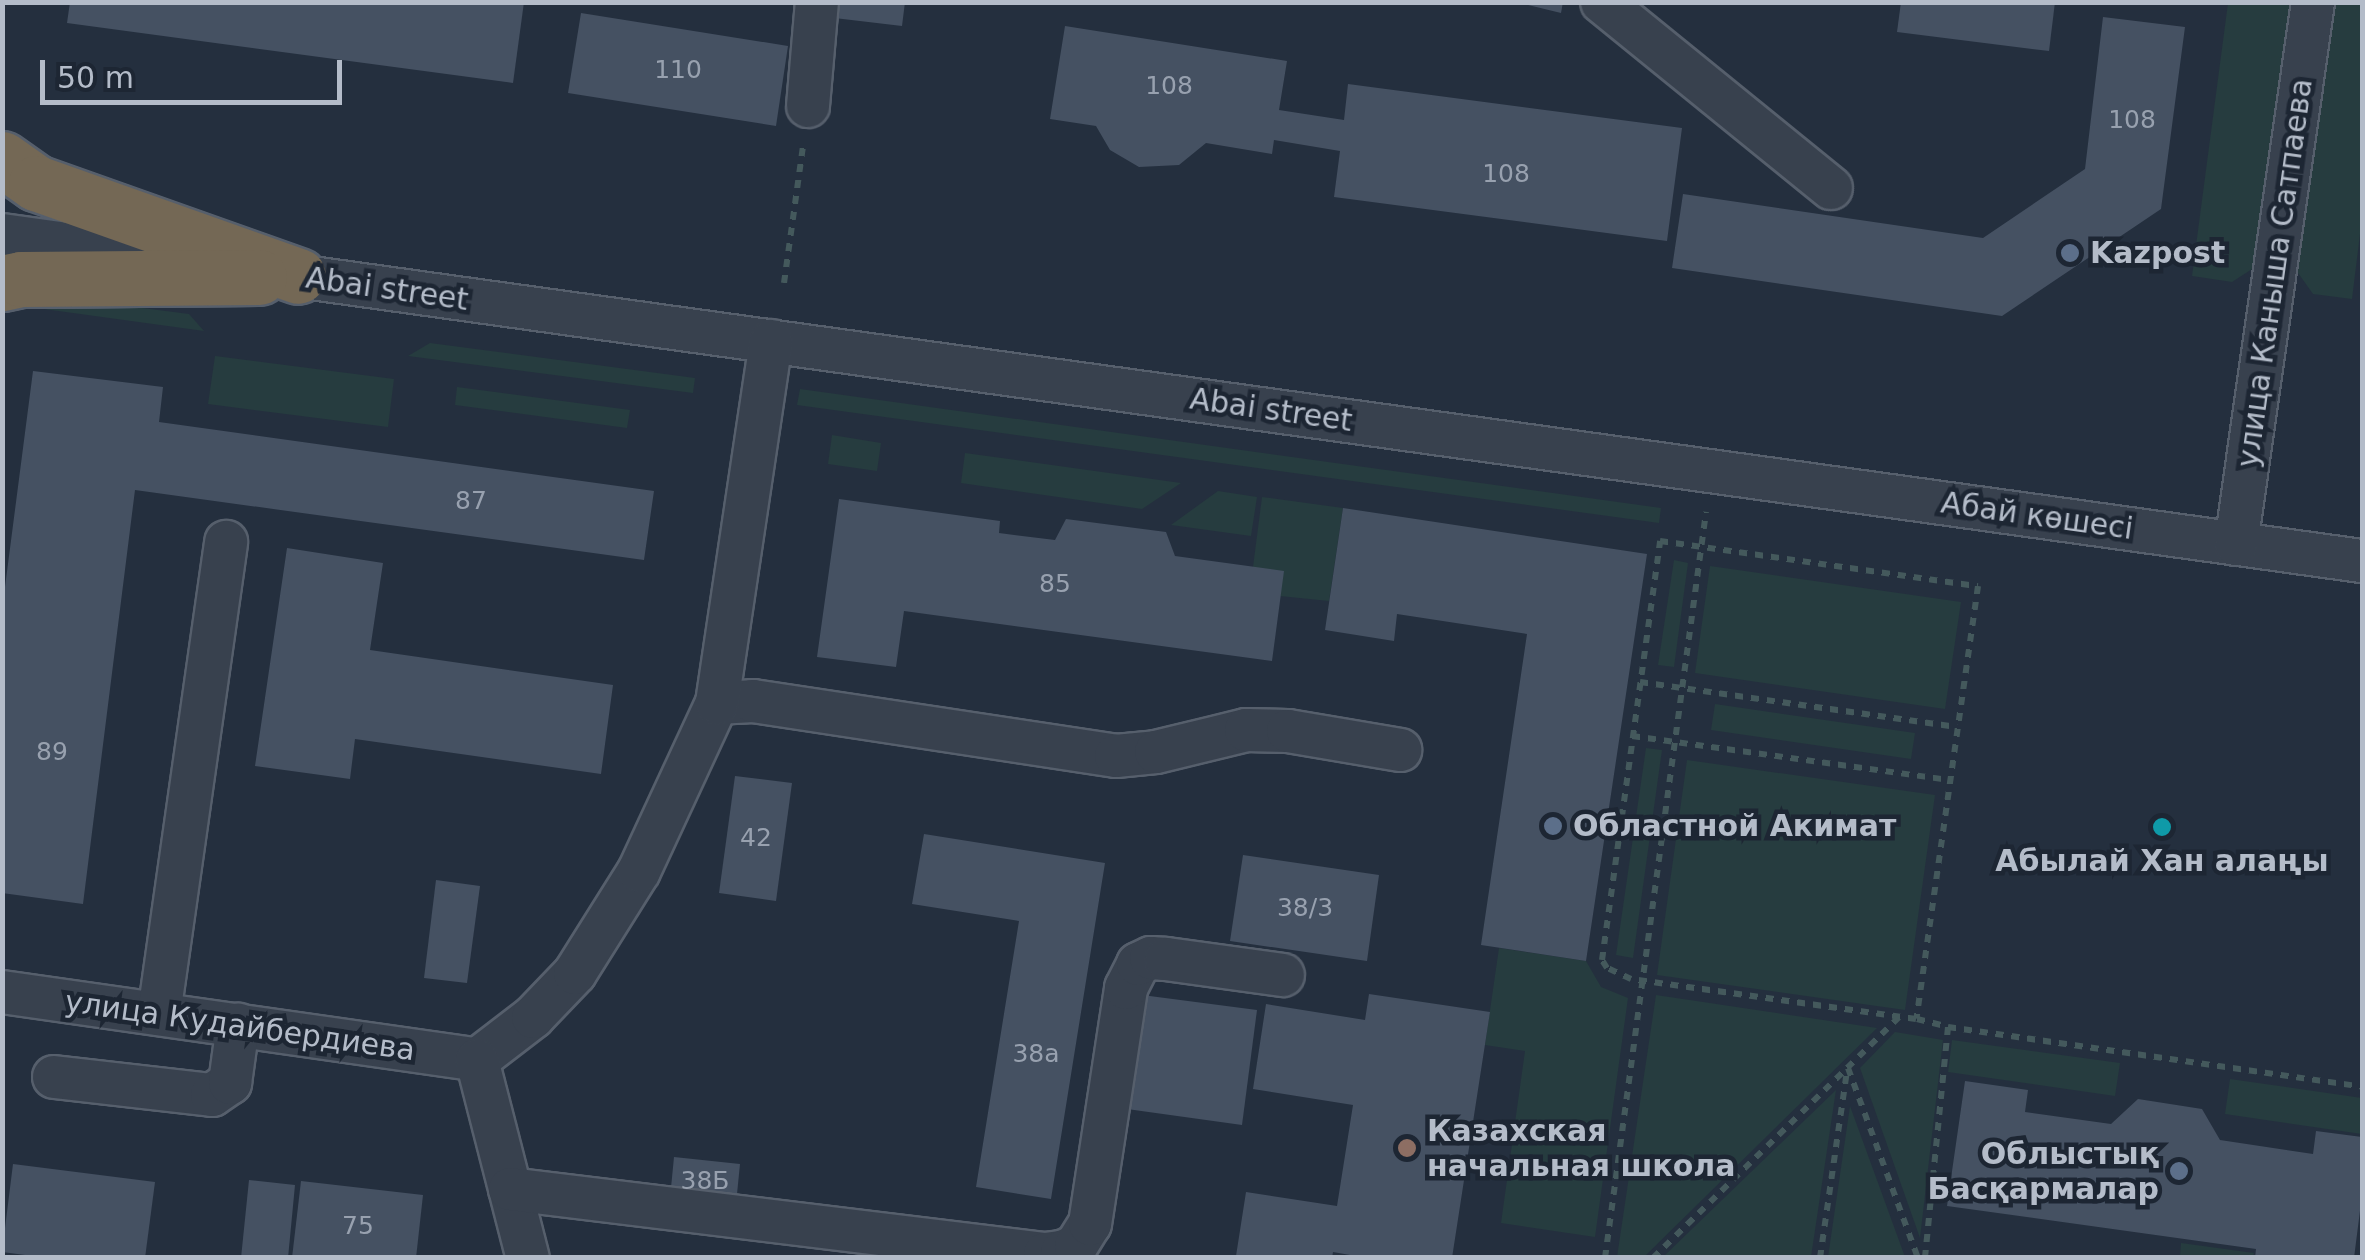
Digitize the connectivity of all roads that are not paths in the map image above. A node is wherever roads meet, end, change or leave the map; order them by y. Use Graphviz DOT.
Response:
graph roads {
  1 [pos="817,2"];
  2 [pos="1602,2"];
  3 [pos="2313,2"];
  4 [pos="808,106"];
  5 [pos="2,160"];
  6 [pos="1831,188"];
  7 [pos="2,236"];
  8 [pos="298,276"];
  9 [pos="2,283"];
  10 [pos="771,342"];
  11 [pos="1710,471"];
  12 [pos="226,542"];
  13 [pos="2236,544"];
  14 [pos="2362,561"];
  15 [pos="716,703"];
  16 [pos="1400,750"];
  17 [pos="1283,974"];
  18 [pos="2,992"];
  19 [pos="159,1014"];
  20 [pos="238,1025"];
  21 [pos="476,1060"];
  22 [pos="54,1078"];
  23 [pos="510,1190"];
  24 [pos="528,1258"];
  1 -- 4 [label="street"];
  2 -- 6 [label="street"];
  3 -- 13 [label="street, улица Каныша Сатпаева"];
  5 -- 8 [label="highway"];
  7 -- 8 [label="street, Abai street"];
  8 -- 9 [label="highway"];
  8 -- 10 [label="street, Abai street"];
  10 -- 11 [label="street, Abai street"];
  10 -- 15 [label="street"];
  11 -- 13 [label="street, Абай көшесі"];
  12 -- 19 [label="street"];
  13 -- 14 [label="street, Абай көшесі"];
  15 -- 16 [label="street"];
  15 -- 21 [label="street"];
  17 -- 23 [label="street"];
  18 -- 19 [label="street, улица Кудайбердиева"];
  19 -- 20 [label="street, улица Кудайбердиева"];
  20 -- 21 [label="street, улица Кудайбердиева"];
  20 -- 22 [label="street"];
  21 -- 23 [label="street"];
  23 -- 24 [label="street"];
}
